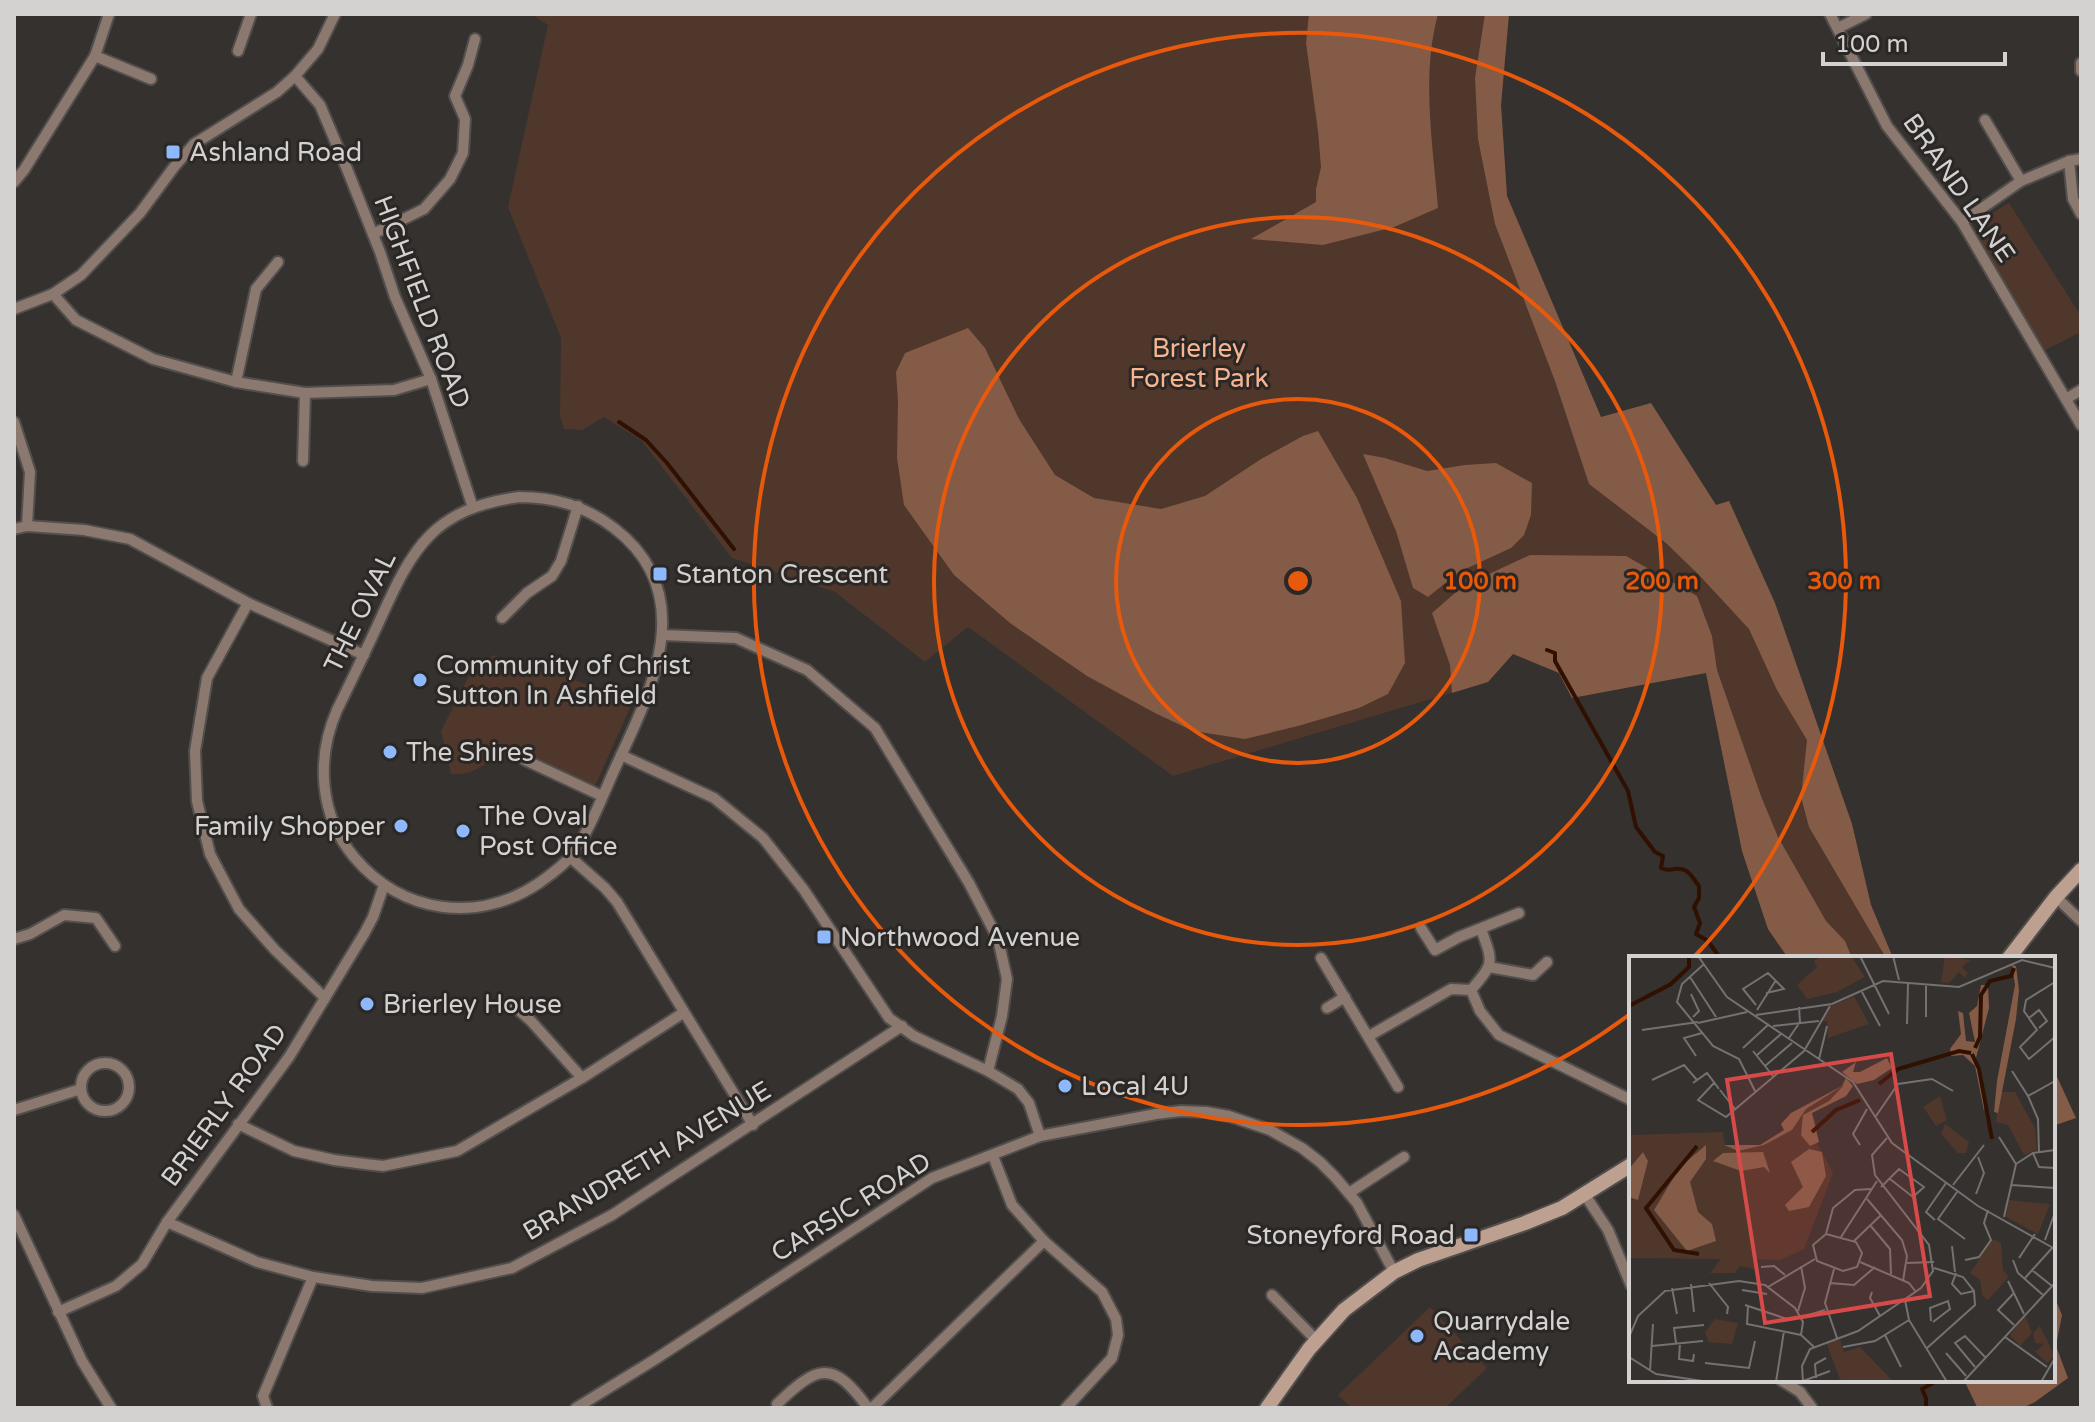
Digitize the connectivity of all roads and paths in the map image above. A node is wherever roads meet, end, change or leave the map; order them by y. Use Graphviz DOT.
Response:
graph roads {
  1 [pos="109,14"];
  2 [pos="251,14"];
  3 [pos="335,14"];
  4 [pos="1830,14"];
  5 [pos="1866,14"];
  6 [pos="1838,28"];
  7 [pos="475,39"];
  8 [pos="238,51"];
  9 [pos="95,56"];
  10 [pos="2081,63"];
  11 [pos="2081,71"];
  12 [pos="295,76"];
  13 [pos="151,79"];
  14 [pos="1985,120"];
  15 [pos="2081,159"];
  16 [pos="2069,161"];
  17 [pos="2021,181"];
  18 [pos="14,182"];
  19 [pos="2081,214"];
  20 [pos="1962,222"];
  21 [pos="373,234"];
  22 [pos="278,262"];
  23 [pos="53,294"];
  24 [pos="14,309"];
  25 [pos="431,379"];
  26 [pos="236,382"];
  27 [pos="2081,390"];
  28 [pos="305,393"];
  29 [pos="2066,399"];
  30 [pos="14,422"];
  31 [pos="2081,425"];
  32 [pos="303,461"];
  33 [pos="14,490"];
  34 [pos="29,494"];
  35 [pos="578,506"];
  36 [pos="473,508"];
  37 [pos="27,526"];
  38 [pos="14,529"];
  39 [pos="248,603"];
  40 [pos="502,618"];
  41 [pos="662,635"];
  42 [pos="364,655"];
  43 [pos="621,755"];
  44 [pos="525,760"];
  45 [pos="602,796"];
  46 [pos="570,857"];
  47 [pos="2081,870"];
  48 [pos="384,885"];
  49 [pos="2056,897"];
  50 [pos="1519,913"];
  51 [pos="2081,921"];
  52 [pos="1421,928"];
  53 [pos="1481,929"];
  54 [pos="14,939"];
  55 [pos="115,946"];
  56 [pos="2011,956"];
  57 [pos="1321,958"];
  58 [pos="1547,962"];
  59 [pos="1489,967"];
  60 [pos="1471,990"];
  61 [pos="1345,997"];
  62 [pos="325,998"];
  63 [pos="514,1006"];
  64 [pos="1327,1008"];
  65 [pos="683,1013"];
  66 [pos="902,1026"];
  67 [pos="1369,1036"];
  68 [pos="988,1071"];
  69 [pos="582,1078"];
  70 [pos="1398,1087"];
  71 [pos="81,1089"];
  72 [pos="1629,1099"];
  73 [pos="14,1110"];
  74 [pos="238,1124"];
  75 [pos="753,1125"];
  76 [pos="1040,1136"];
  77 [pos="993,1156"];
  78 [pos="1404,1157"];
  79 [pos="1629,1166"];
  80 [pos="1349,1193"];
  81 [pos="1585,1195"];
  82 [pos="14,1215"];
  83 [pos="167,1222"];
  84 [pos="1044,1241"];
  85 [pos="1394,1272"];
  86 [pos="313,1277"];
  87 [pos="1629,1280"];
  88 [pos="1272,1295"];
  89 [pos="58,1312"];
  90 [pos="1317,1341"];
  91 [pos="1784,1382"];
  92 [pos="777,1404"];
  93 [pos="111,1408"];
  94 [pos="267,1408"];
  95 [pos="576,1408"];
  96 [pos="870,1408"];
  97 [pos="1066,1408"];
  98 [pos="1267,1408"];
  99 [pos="1812,1408"];
  1 -- 9 [label="street"];
  2 -- 8 [label="street"];
  3 -- 12 [label="street"];
  4 -- 6 [label="street, BRAND LANE"];
  5 -- 6 [label="street"];
  6 -- 20 [label="street, BRAND LANE"];
  7 -- 21 [label="street"];
  9 -- 13 [label="street"];
  9 -- 18 [label="street"];
  10 -- 11 [label="street"];
  12 -- 21 [label="street, HIGHFIELD ROAD"];
  12 -- 23 [label="street"];
  14 -- 17 [label="street"];
  15 -- 16 [label="street"];
  16 -- 17 [label="street"];
  16 -- 19 [label="street"];
  17 -- 20 [label="street"];
  20 -- 29 [label="street, BRAND LANE"];
  21 -- 25 [label="street, HIGHFIELD ROAD"];
  22 -- 26 [label="street"];
  23 -- 24 [label="street"];
  23 -- 26 [label="street"];
  25 -- 28 [label="street"];
  25 -- 36 [label="street, HIGHFIELD ROAD"];
  26 -- 28 [label="street"];
  27 -- 29 [label="street"];
  28 -- 32 [label="street"];
  29 -- 31 [label="street, BRAND LANE"];
  30 -- 34 [label="street"];
  33 -- 34 [label="street"];
  34 -- 37 [label="street"];
  35 -- 36 [label="street, THE OVAL"];
  35 -- 40 [label="street"];
  35 -- 41 [label="street, THE OVAL"];
  36 -- 42 [label="street, THE OVAL"];
  37 -- 38 [label="street"];
  37 -- 39 [label="street"];
  39 -- 42 [label="street"];
  39 -- 62 [label="street"];
  41 -- 43 [label="street, THE OVAL"];
  41 -- 68 [label="street"];
  42 -- 48 [label="street, THE OVAL"];
  43 -- 45 [label="street, THE OVAL"];
  43 -- 66 [label="street"];
  44 -- 45 [label="street"];
  45 -- 46 [label="street, THE OVAL"];
  46 -- 48 [label="street, THE OVAL"];
  46 -- 65 [label="street"];
  47 -- 49 [label="main road"];
  48 -- 62 [label="street, BRIERLY ROAD"];
  49 -- 51 [label="street"];
  49 -- 56 [label="main road"];
  50 -- 53 [label="street"];
  52 -- 53 [label="street"];
  53 -- 59 [label="street"];
  54 -- 55 [label="street"];
  57 -- 61 [label="street"];
  58 -- 59 [label="street"];
  59 -- 60 [label="street"];
  60 -- 67 [label="street"];
  60 -- 72 [label="street"];
  61 -- 64 [label="street"];
  61 -- 67 [label="street"];
  62 -- 74 [label="street, BRIERLY ROAD"];
  63 -- 69 [label="street"];
  65 -- 69 [label="street"];
  65 -- 75 [label="street"];
  66 -- 68 [label="street"];
  66 -- 75 [label="street, BRANDRETH AVENUE"];
  67 -- 70 [label="street"];
  68 -- 76 [label="street"];
  69 -- 74 [label="street"];
  71 -- 71 [label="street"];
  71 -- 73 [label="street"];
  74 -- 83 [label="street, BRIERLY ROAD"];
  75 -- 86 [label="street, BRANDRETH AVENUE"];
  76 -- 77 [label="street, CARSIC ROAD"];
  76 -- 80 [label="street, CARSIC ROAD"];
  77 -- 84 [label="street"];
  77 -- 95 [label="street, CARSIC ROAD"];
  78 -- 80 [label="street"];
  79 -- 81 [label="main road"];
  80 -- 85 [label="street, CARSIC ROAD"];
  81 -- 85 [label="main road"];
  81 -- 87 [label="street"];
  82 -- 89 [label="street"];
  83 -- 86 [label="street, BRANDRETH AVENUE"];
  83 -- 89 [label="street, BRIERLY ROAD"];
  84 -- 96 [label="street"];
  84 -- 97 [label="street"];
  85 -- 90 [label="main road"];
  86 -- 94 [label="street"];
  88 -- 90 [label="street"];
  89 -- 93 [label="street"];
  90 -- 98 [label="main road"];
  91 -- 99 [label="street"];
  92 -- 96 [label="street"];
}
